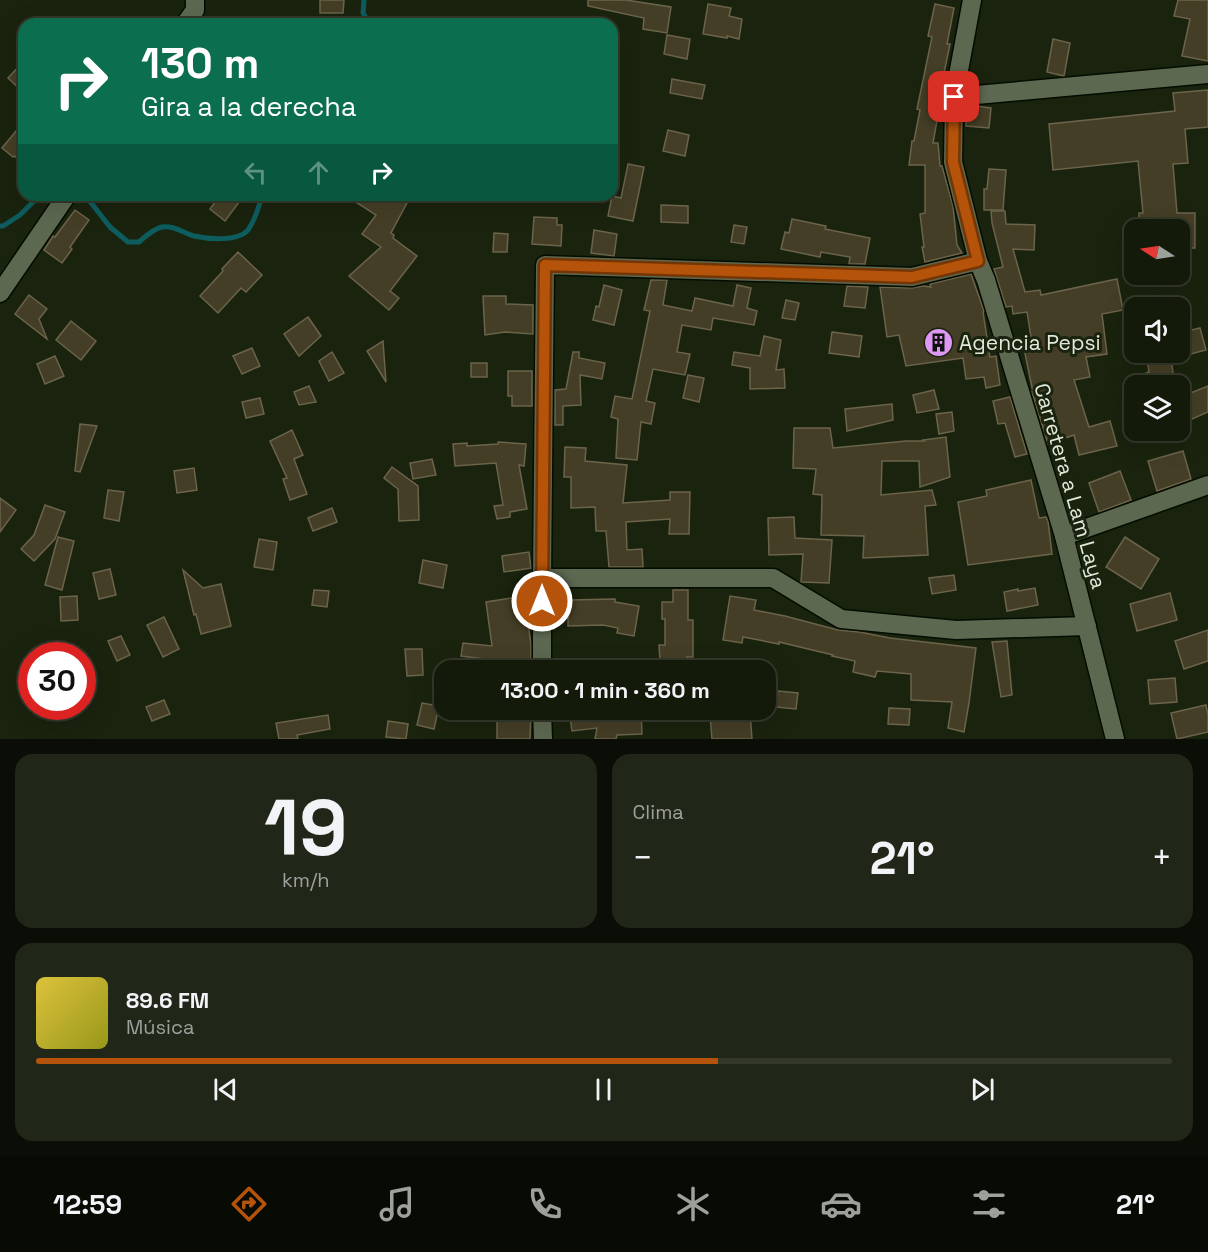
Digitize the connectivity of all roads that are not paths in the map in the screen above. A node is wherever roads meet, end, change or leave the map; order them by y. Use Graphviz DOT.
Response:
graph roads {
  1 [pos="195,0"];
  2 [pos="972,0"];
  3 [pos="189,18"];
  4 [pos="1208,74"];
  5 [pos="954,97"];
  6 [pos="63,201"];
  7 [pos="978,261"];
  8 [pos="0,293"];
  9 [pos="1208,485"];
  10 [pos="1064,536"];
  11 [pos="542,578"];
  12 [pos="1087,626"];
  13 [pos="542,660"];
  14 [pos="543,720"];
  15 [pos="543,739"];
  16 [pos="1114,739"];
  1 -- 3 [label="street"];
  2 -- 5 [label="street, Carretera a Lam Laya"];
  4 -- 5 [label="street"];
  5 -- 7 [label="street, Carretera a Lam Laya"];
  6 -- 8 [label="street"];
  7 -- 10 [label="street, Carretera a Lam Laya"];
  7 -- 11 [label="street"];
  9 -- 10 [label="street"];
  10 -- 12 [label="street, Carretera a Lam Laya"];
  11 -- 12 [label="street"];
  11 -- 13 [label="street"];
  12 -- 16 [label="street, Carretera a Lam Laya"];
  14 -- 15 [label="street"];
}
